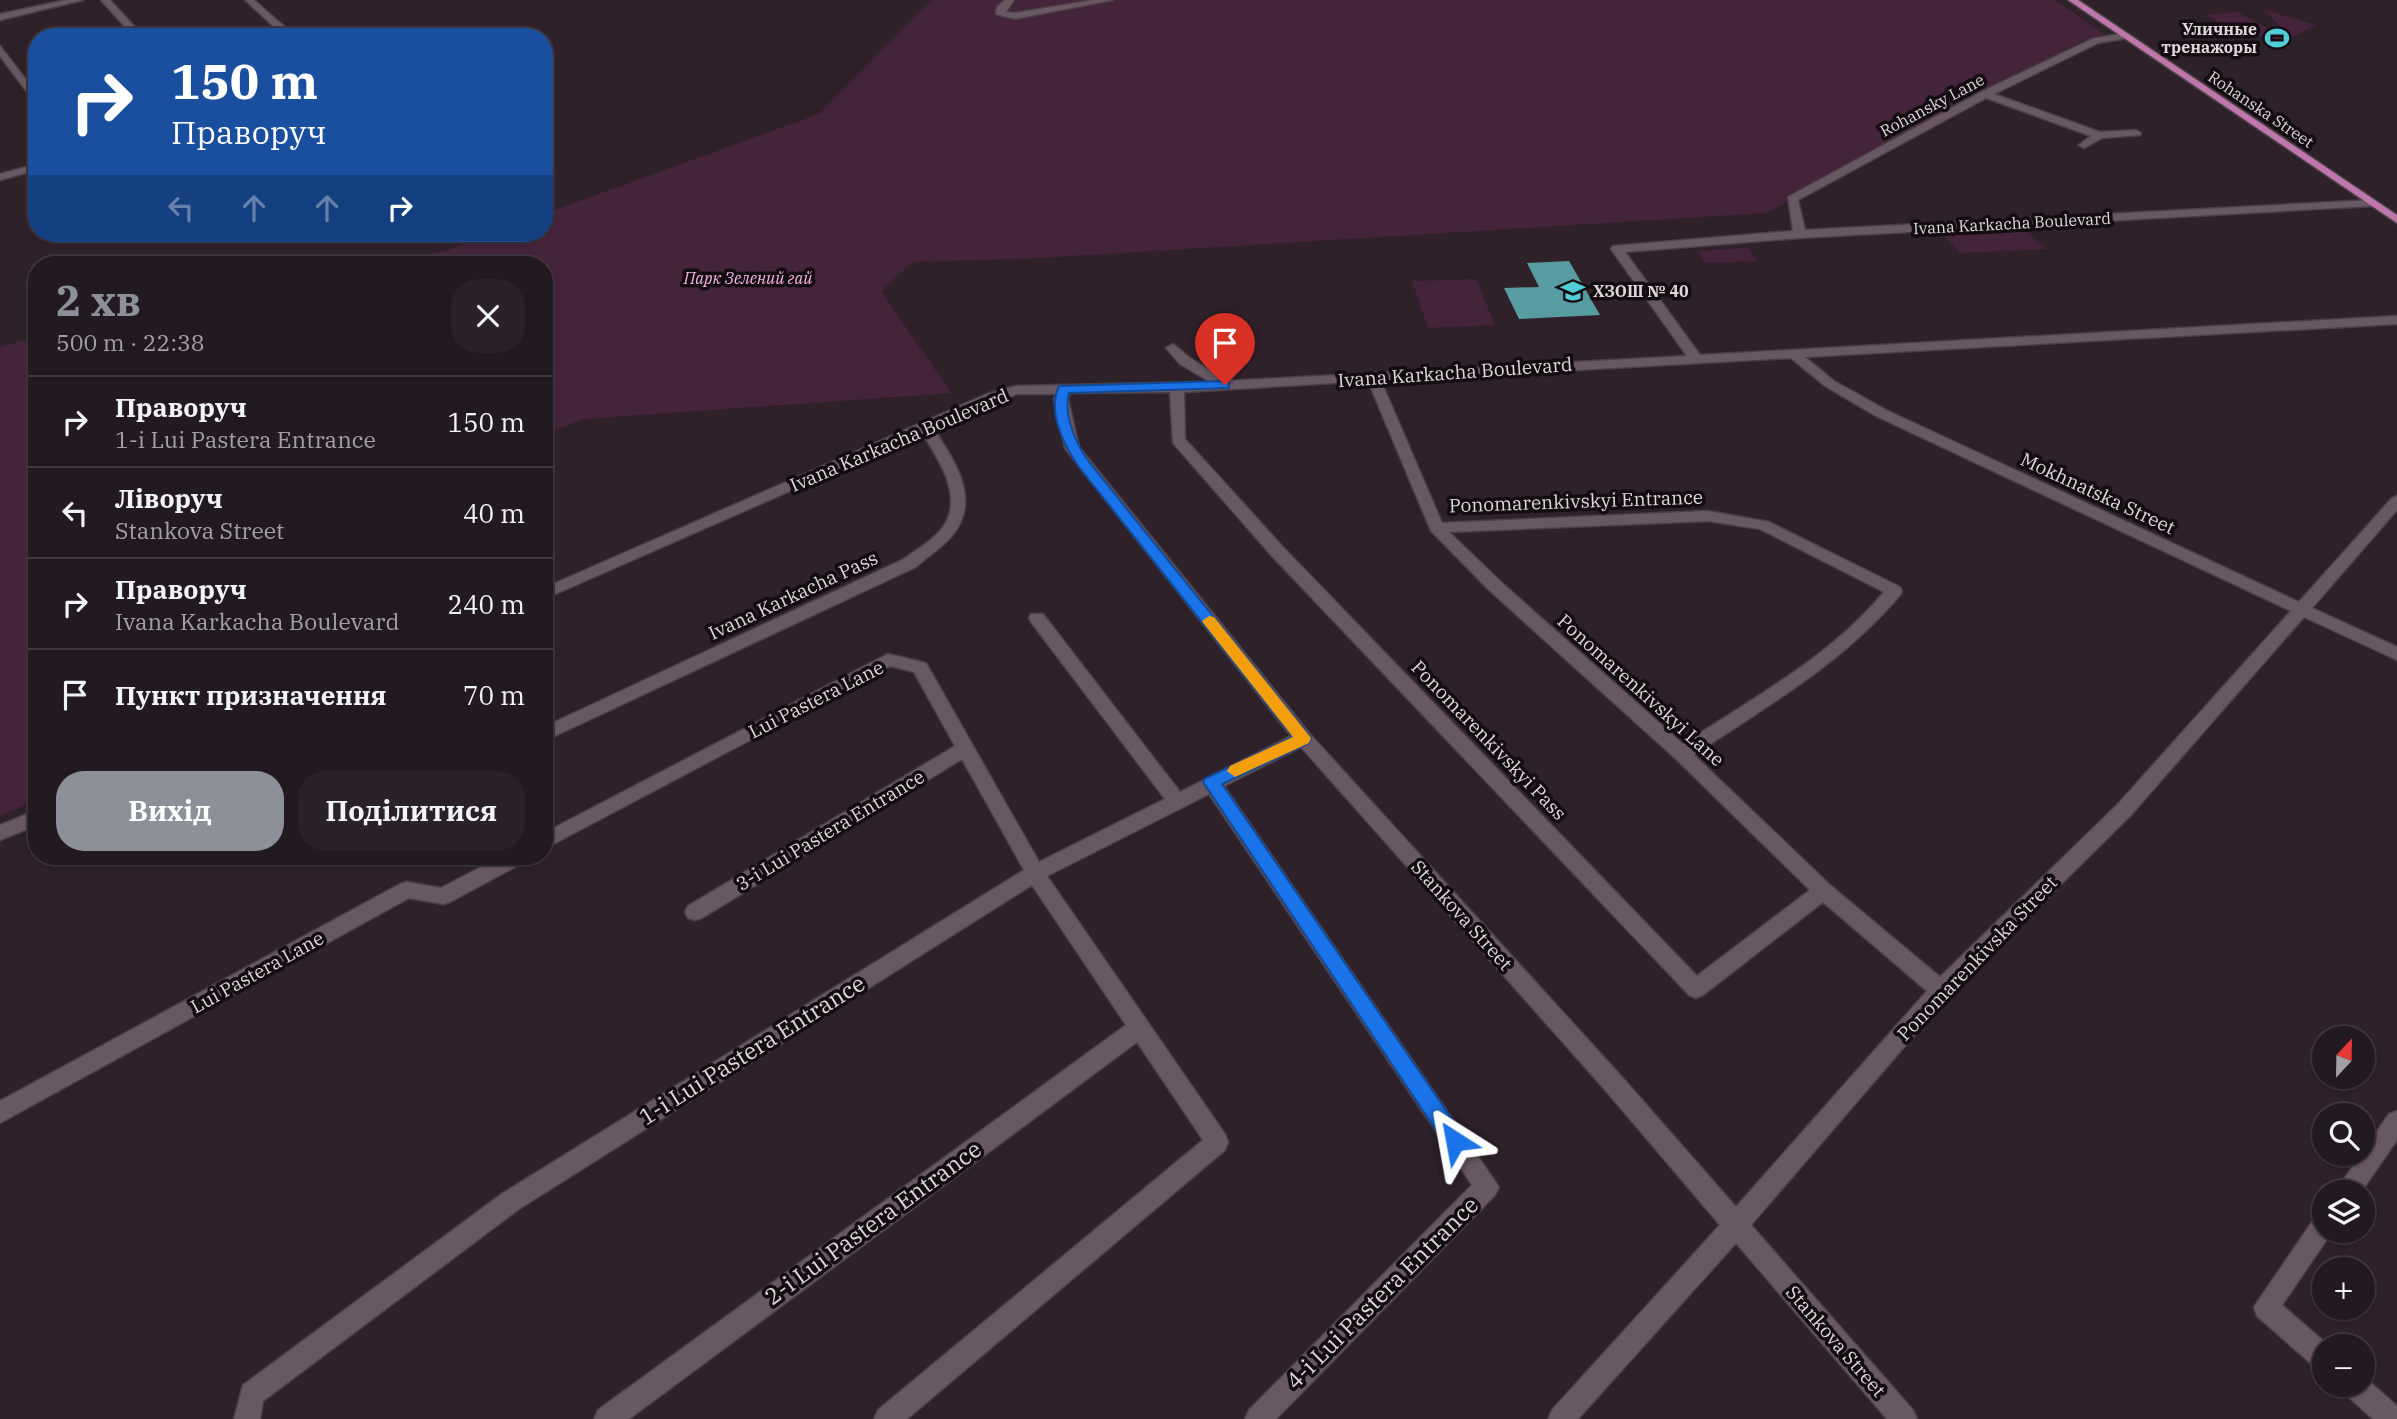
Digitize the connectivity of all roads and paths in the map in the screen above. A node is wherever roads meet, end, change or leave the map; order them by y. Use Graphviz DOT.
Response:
graph roads {
  1 [pos="79,0"];
  2 [pos="105,0"];
  3 [pos="249,0"];
  4 [pos="1010,0"];
  5 [pos="1109,0"];
  6 [pos="2072,0"];
  7 [pos="0,17"];
  8 [pos="131,28"];
  9 [pos="281,28"];
  10 [pos="2124,36"];
  11 [pos="0,49"];
  12 [pos="28,89"];
  13 [pos="1985,94"];
  14 [pos="2136,133"];
  15 [pos="2099,135"];
  16 [pos="2084,145"];
  17 [pos="28,169"];
  18 [pos="0,177"];
  19 [pos="2372,203"];
  20 [pos="2397,220"];
  21 [pos="1800,234"];
  22 [pos="2397,320"];
  23 [pos="1174,348"];
  24 [pos="1793,352"];
  25 [pos="1695,357"];
  26 [pos="1373,377"];
  27 [pos="1225,385"];
  28 [pos="1177,388"];
  29 [pos="1064,389"];
  30 [pos="925,427"];
  31 [pos="2397,501"];
  32 [pos="1436,528"];
  33 [pos="553,590"];
  34 [pos="2302,609"];
  35 [pos="1037,618"];
  36 [pos="2397,654"];
  37 [pos="553,731"];
  38 [pos="1303,738"];
  39 [pos="965,749"];
  40 [pos="1682,754"];
  41 [pos="1212,782"];
  42 [pos="1177,800"];
  43 [pos="28,821"];
  44 [pos="0,833"];
  45 [pos="553,837"];
  46 [pos="502,865"];
  47 [pos="1035,873"];
  48 [pos="1823,891"];
  49 [pos="695,912"];
  50 [pos="1941,990"];
  51 [pos="1140,1027"];
  52 [pos="0,1114"];
  53 [pos="2397,1121"];
  54 [pos="2355,1180"];
  55 [pos="1735,1226"];
  56 [pos="2312,1241"];
  57 [pos="2312,1347"];
  58 [pos="2367,1397"];
  59 [pos="247,1419"];
  60 [pos="607,1419"];
  61 [pos="887,1419"];
  62 [pos="1258,1419"];
  63 [pos="1561,1419"];
  64 [pos="1904,1419"];
  65 [pos="2392,1419"];
  1 -- 7 [label="street"];
  2 -- 8 [label="street"];
  3 -- 9 [label="street"];
  4 -- 5 [label="street"];
  6 -- 10 [label="main road, Rohanska Street"];
  10 -- 13 [label="street, Rohansky Lane"];
  10 -- 19 [label="main road, Rohanska Street"];
  11 -- 12 [label="street"];
  13 -- 15 [label="street"];
  13 -- 21 [label="street, Rohansky Lane"];
  14 -- 15 [label="street"];
  15 -- 16 [label="street"];
  17 -- 18 [label="street"];
  19 -- 20 [label="main road, Rohanska Street"];
  19 -- 21 [label="street, Ivana Karkacha Boulevard"];
  21 -- 25 [label="street, Ivana Karkacha Boulevard"];
  22 -- 24 [label="street, Ivana Karkacha Boulevard"];
  23 -- 27 [label="street"];
  24 -- 25 [label="street, Ivana Karkacha Boulevard"];
  24 -- 34 [label="street, Mokhnatska Street"];
  25 -- 26 [label="street, Ivana Karkacha Boulevard"];
  26 -- 27 [label="street, Ivana Karkacha Boulevard"];
  26 -- 32 [label="street, Ponomarenkivskyi Lane"];
  27 -- 28 [label="street, Ivana Karkacha Boulevard"];
  28 -- 29 [label="street, Ivana Karkacha Boulevard"];
  28 -- 48 [label="street, Ponomarenkivskyi Pass"];
  29 -- 30 [label="street, Ivana Karkacha Boulevard"];
  29 -- 38 [label="street, Stankova Street"];
  30 -- 33 [label="street, Ivana Karkacha Boulevard"];
  30 -- 37 [label="street, Ivana Karkacha Pass"];
  31 -- 34 [label="street, Ponomarenkivska Street"];
  32 -- 40 [label="street, Ponomarenkivskyi Lane"];
  32 -- 40 [label="street, Ponomarenkivskyi Entrance"];
  34 -- 36 [label="street, Mokhnatska Street"];
  34 -- 50 [label="street, Ponomarenkivska Street"];
  35 -- 42 [label="street"];
  38 -- 41 [label="street, 1-i Lui Pastera Entrance"];
  38 -- 55 [label="street, Stankova Street"];
  39 -- 45 [label="street, Lui Pastera Lane"];
  39 -- 47 [label="street, Lui Pastera Lane"];
  39 -- 49 [label="street, 3-i Lui Pastera Entrance"];
  40 -- 48 [label="street, Ponomarenkivskyi Lane"];
  41 -- 42 [label="street, 1-i Lui Pastera Entrance"];
  41 -- 62 [label="street, 4-i Lui Pastera Entrance"];
  42 -- 47 [label="street, 1-i Lui Pastera Entrance"];
  43 -- 44 [label="street"];
  46 -- 52 [label="street, Lui Pastera Lane"];
  47 -- 51 [label="street"];
  47 -- 59 [label="street, 1-i Lui Pastera Entrance"];
  48 -- 50 [label="street, Ponomarenkivskyi Lane"];
  50 -- 55 [label="street, Ponomarenkivska Street"];
  51 -- 60 [label="street, 2-i Lui Pastera Entrance"];
  51 -- 61 [label="street"];
  53 -- 54 [label="street"];
  55 -- 63 [label="street, Ponomarenkivska Street"];
  55 -- 64 [label="street, Stankova Street"];
  56 -- 57 [label="street"];
  58 -- 65 [label="street"];
}
